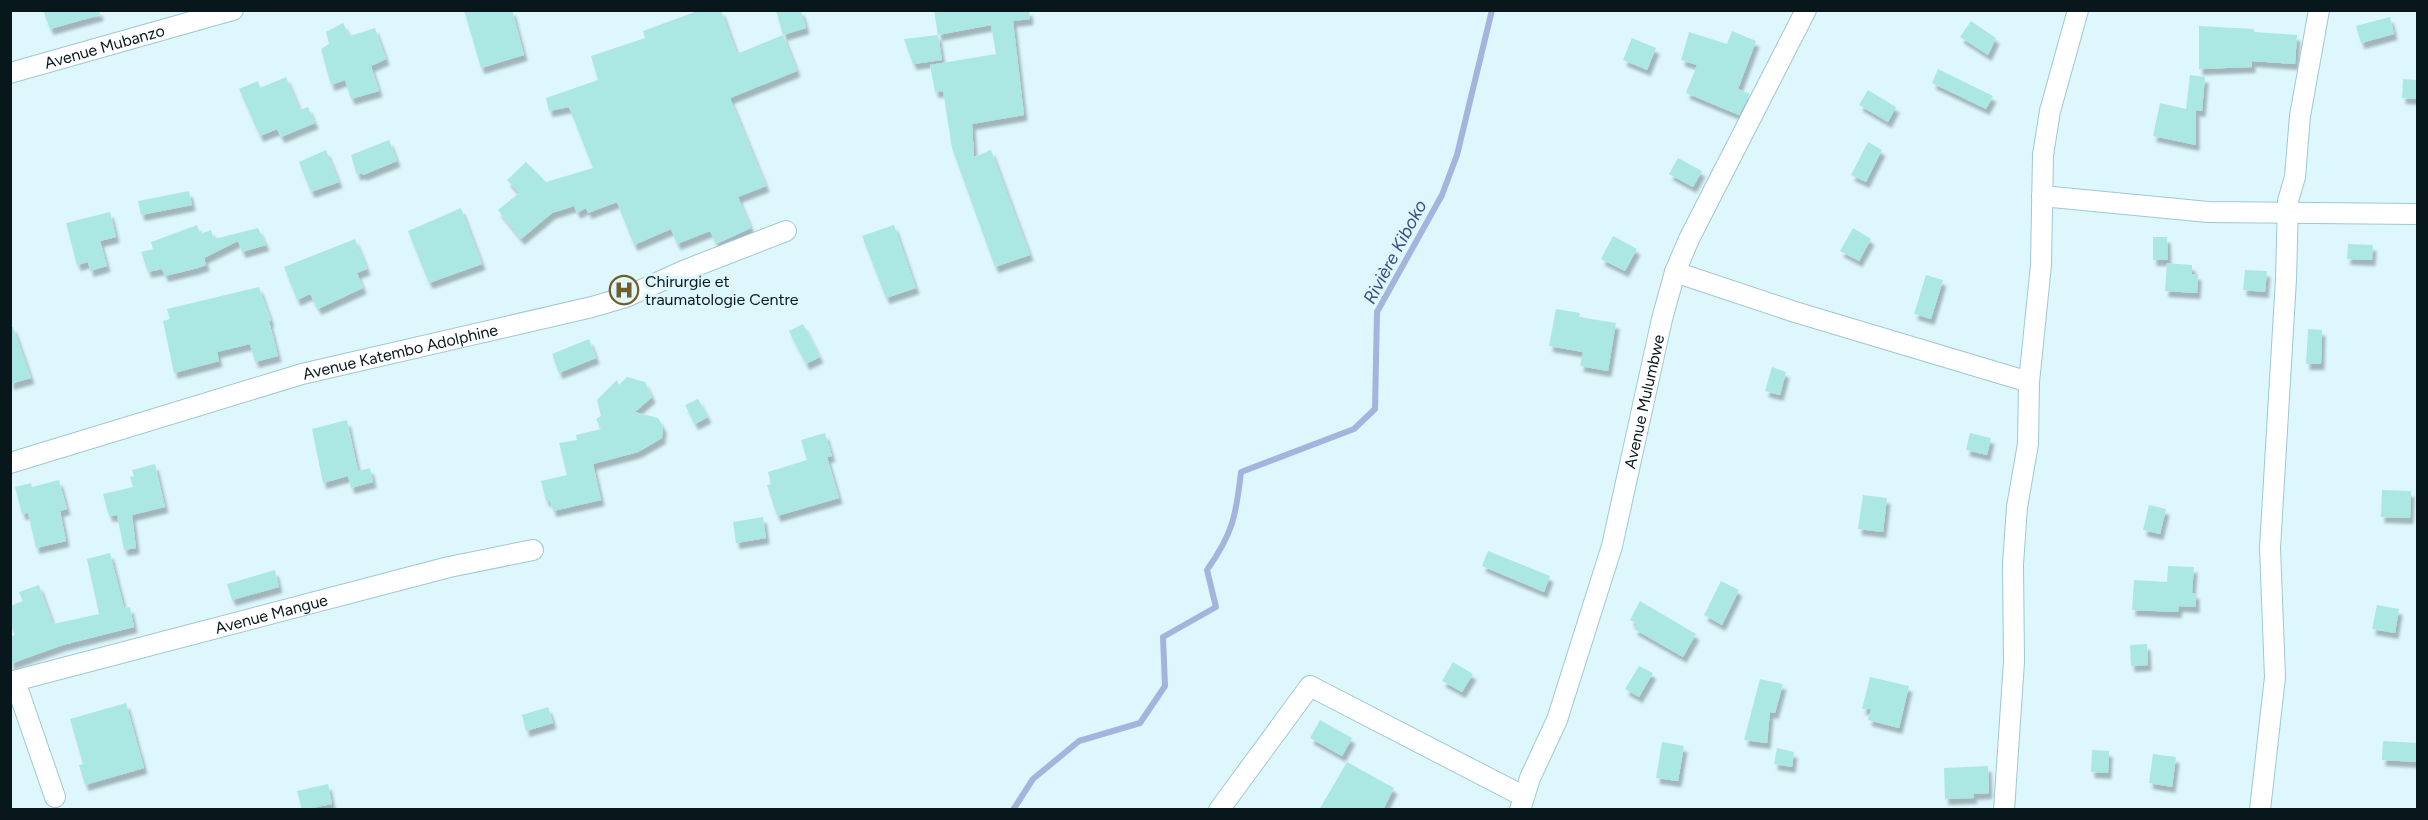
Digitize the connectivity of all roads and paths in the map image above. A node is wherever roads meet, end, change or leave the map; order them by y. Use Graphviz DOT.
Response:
graph roads {
  1 [pos="233,10"];
  2 [pos="1806,10"];
  3 [pos="2078,10"];
  4 [pos="2319,10"];
  5 [pos="10,74"];
  6 [pos="2042,196"];
  7 [pos="2288,211"];
  8 [pos="2418,214"];
  9 [pos="786,231"];
  10 [pos="1675,273"];
  11 [pos="2029,381"];
  12 [pos="10,463"];
  13 [pos="533,550"];
  14 [pos="13,681"];
  15 [pos="55,797"];
  16 [pos="1522,803"];
  17 [pos="1219,810"];
  18 [pos="2004,810"];
  19 [pos="2260,810"];
  1 -- 5 [label="street, Avenue Mubanzo"];
  2 -- 10 [label="street, Avenue Mulumbwe"];
  3 -- 6 [label="street"];
  4 -- 7 [label="street"];
  6 -- 7 [label="street"];
  6 -- 11 [label="street"];
  7 -- 8 [label="street"];
  7 -- 19 [label="street"];
  9 -- 12 [label="street, Avenue Katembo Adolphine"];
  10 -- 11 [label="street"];
  10 -- 16 [label="street, Avenue Mulumbwe"];
  11 -- 18 [label="street"];
  13 -- 14 [label="street, Avenue Mangue"];
  14 -- 15 [label="street"];
  16 -- 17 [label="street"];
}
